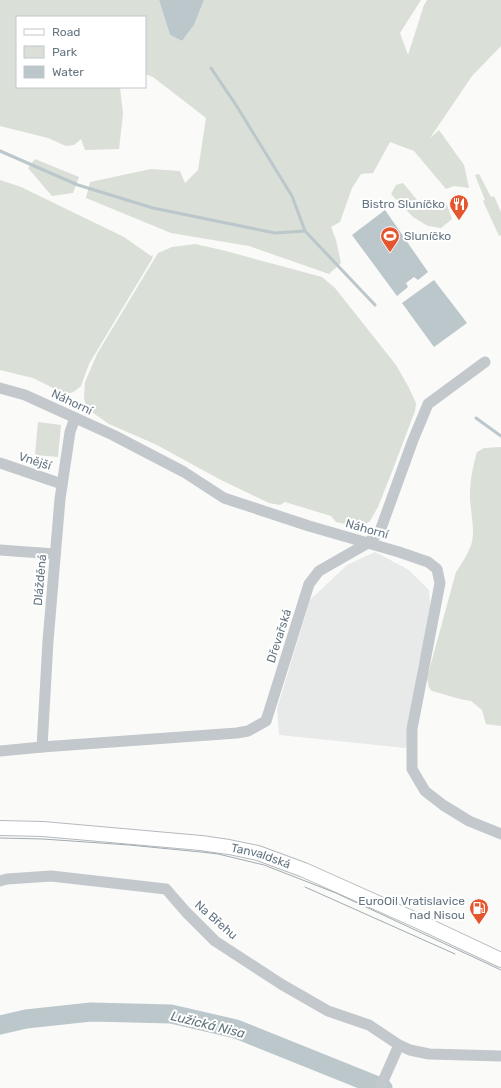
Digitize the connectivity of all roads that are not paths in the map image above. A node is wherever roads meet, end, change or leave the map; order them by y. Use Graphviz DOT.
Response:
graph roads {
  1 [pos="485,362"];
  2 [pos="0,388"];
  3 [pos="75,418"];
  4 [pos="0,463"];
  5 [pos="62,484"];
  6 [pos="368,543"];
  7 [pos="0,550"];
  8 [pos="55,554"];
  9 [pos="42,747"];
  10 [pos="0,751"];
  11 [pos="0,828"];
  12 [pos="501,834"];
  13 [pos="0,881"];
  14 [pos="501,960"];
  15 [pos="399,1045"];
  16 [pos="501,1056"];
  17 [pos="380,1088"];
  1 -- 6 [label="street, Dřevařská"];
  2 -- 3 [label="street, Náhorní"];
  3 -- 5 [label="street, Dlážděná"];
  3 -- 6 [label="street, Náhorní"];
  4 -- 5 [label="street, Vnější"];
  5 -- 8 [label="street, Dlážděná"];
  6 -- 9 [label="street, Dřevařská"];
  6 -- 12 [label="street, Náhorní"];
  7 -- 8 [label="street"];
  8 -- 9 [label="street, Dlážděná"];
  9 -- 10 [label="street, Dřevařská"];
  11 -- 14 [label="main road, Tanvaldská"];
  13 -- 15 [label="street, Na Břehu"];
  15 -- 16 [label="street, Na Břehu"];
  15 -- 17 [label="street"];
}
